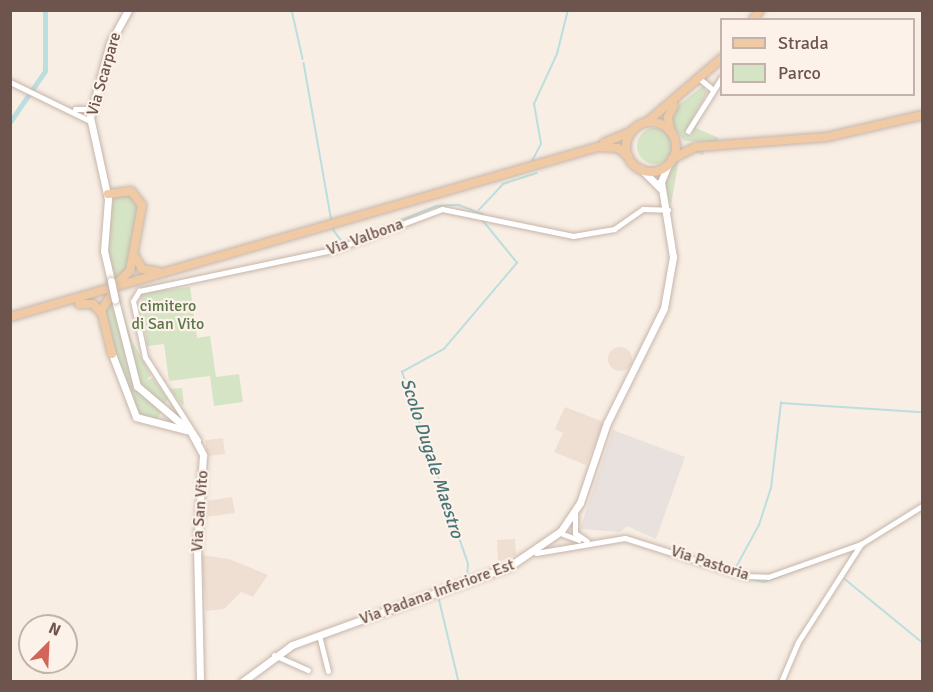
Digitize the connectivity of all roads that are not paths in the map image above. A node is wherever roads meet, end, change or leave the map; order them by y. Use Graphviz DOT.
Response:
graph roads {
  1 [pos="128,10"];
  2 [pos="720,60"];
  3 [pos="700,79"];
  4 [pos="720,79"];
  5 [pos="10,82"];
  6 [pos="689,89"];
  7 [pos="712,89"];
  8 [pos="75,109"];
  9 [pos="91,109"];
  10 [pos="922,115"];
  11 [pos="90,121"];
  12 [pos="642,123"];
  13 [pos="633,129"];
  14 [pos="688,131"];
  15 [pos="671,133"];
  16 [pos="703,146"];
  17 [pos="587,150"];
  18 [pos="628,156"];
  19 [pos="670,162"];
  20 [pos="641,170"];
  21 [pos="663,192"];
  22 [pos="108,194"];
  23 [pos="668,210"];
  24 [pos="134,254"];
  25 [pos="195,266"];
  26 [pos="163,275"];
  27 [pos="64,304"];
  28 [pos="46,309"];
  29 [pos="101,313"];
  30 [pos="10,317"];
  31 [pos="112,354"];
  32 [pos="172,400"];
  33 [pos="178,406"];
  34 [pos="165,411"];
  35 [pos="175,419"];
  36 [pos="155,424"];
  37 [pos="195,437"];
  38 [pos="922,506"];
  39 [pos="577,509"];
  40 [pos="559,533"];
  41 [pos="588,541"];
  42 [pos="861,544"];
  43 [pos="570,545"];
  44 [pos="536,553"];
  45 [pos="319,635"];
  46 [pos="274,655"];
  47 [pos="308,670"];
  48 [pos="328,671"];
  49 [pos="200,681"];
  50 [pos="242,681"];
  51 [pos="781,681"];
  1 -- 9 [label="street, Via Scarpare"];
  2 -- 3 [label="main road"];
  3 -- 6 [label="main road"];
  3 -- 7 [label="street"];
  4 -- 7 [label="street"];
  5 -- 8 [label="street"];
  6 -- 12 [label="main road"];
  6 -- 15 [label="main road"];
  7 -- 14 [label="street"];
  8 -- 9 [label="street"];
  8 -- 11 [label="street"];
  9 -- 11 [label="street, Via Scarpare"];
  10 -- 16 [label="main road"];
  11 -- 22 [label="street, Via Scarpare"];
  12 -- 13 [label="main road"];
  12 -- 15 [label="main road"];
  13 -- 17 [label="main road"];
  13 -- 18 [label="main road"];
  15 -- 16 [label="main road"];
  15 -- 19 [label="main road"];
  16 -- 19 [label="main road"];
  17 -- 18 [label="main road"];
  17 -- 25 [label="main road"];
  18 -- 20 [label="main road"];
  19 -- 20 [label="main road"];
  19 -- 21 [label="street, Via Padana Inferiore Est"];
  20 -- 21 [label="street, Via Padana Inferiore Est"];
  21 -- 23 [label="street, Via Padana Inferiore Est"];
  22 -- 24 [label="main road"];
  22 -- 34 [label="street, Via Scarpare, bridge"];
  23 -- 32 [label="street, Via Valbona"];
  23 -- 39 [label="street, Via Padana Inferiore Est"];
  24 -- 25 [label="main road"];
  24 -- 27 [label="main road"];
  25 -- 26 [label="main road"];
  26 -- 27 [label="main road"];
  26 -- 29 [label="main road"];
  27 -- 28 [label="main road"];
  28 -- 29 [label="main road"];
  28 -- 30 [label="main road"];
  29 -- 31 [label="main road"];
  31 -- 36 [label="street"];
  32 -- 33 [label="street, Via Valbona"];
  32 -- 34 [label="street"];
  33 -- 35 [label="street"];
  33 -- 37 [label="street, Via Valbona"];
  34 -- 35 [label="street"];
  34 -- 36 [label="street"];
  35 -- 36 [label="street"];
  35 -- 37 [label="street"];
  36 -- 37 [label="street"];
  37 -- 49 [label="street, Via San Vito"];
  38 -- 42 [label="street, Via Pastoria"];
  39 -- 40 [label="street, Via Padana Inferiore Est"];
  39 -- 41 [label="street"];
  40 -- 41 [label="street, Via Pastoria"];
  40 -- 43 [label="street"];
  40 -- 44 [label="street, Via Padana Inferiore Est"];
  41 -- 42 [label="street, Via Pastoria"];
  41 -- 43 [label="street, Via Pastoria"];
  42 -- 51 [label="street"];
  43 -- 44 [label="street, Via Pastoria"];
  44 -- 45 [label="street, Via Padana Inferiore Est"];
  45 -- 46 [label="street, Via Padana Inferiore Est"];
  45 -- 48 [label="street"];
  46 -- 47 [label="street"];
  46 -- 50 [label="street, Via Padana Inferiore Est"];
}
